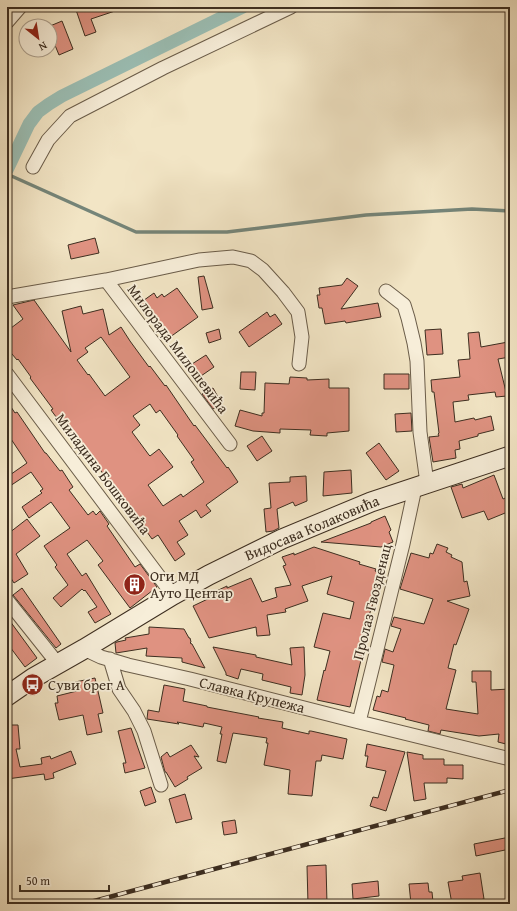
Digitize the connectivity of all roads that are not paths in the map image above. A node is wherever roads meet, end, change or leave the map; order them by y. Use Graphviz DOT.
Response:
graph roads {
  1 [pos="20,7"];
  2 [pos="291,7"];
  3 [pos="7,22"];
  4 [pos="33,167"];
  5 [pos="101,281"];
  6 [pos="386,291"];
  7 [pos="7,297"];
  8 [pos="299,364"];
  9 [pos="7,374"];
  10 [pos="230,444"];
  11 [pos="510,456"];
  12 [pos="421,486"];
  13 [pos="173,594"];
  14 [pos="7,600"];
  15 [pos="84,649"];
  16 [pos="110,659"];
  17 [pos="58,664"];
  18 [pos="7,696"];
  19 [pos="359,722"];
  20 [pos="510,759"];
  21 [pos="161,785"];
  1 -- 3 [label="street"];
  2 -- 4 [label="street"];
  5 -- 7 [label="street"];
  5 -- 8 [label="street"];
  5 -- 10 [label="street, Милорада Милошевића"];
  6 -- 12 [label="street, Пролаз Гвозденац"];
  9 -- 13 [label="street, Миладина Бошковића"];
  11 -- 12 [label="street, Видосава Колаковића"];
  12 -- 13 [label="street, Видосава Колаковића"];
  12 -- 19 [label="street, Пролаз Гвозденац"];
  13 -- 15 [label="street, Видосава Колаковића"];
  14 -- 17 [label="street"];
  15 -- 16 [label="street, Славка Крупежа"];
  15 -- 17 [label="street"];
  16 -- 19 [label="street, Славка Крупежа"];
  16 -- 21 [label="street"];
  17 -- 18 [label="street"];
  19 -- 20 [label="street, Славка Крупежа"];
}
